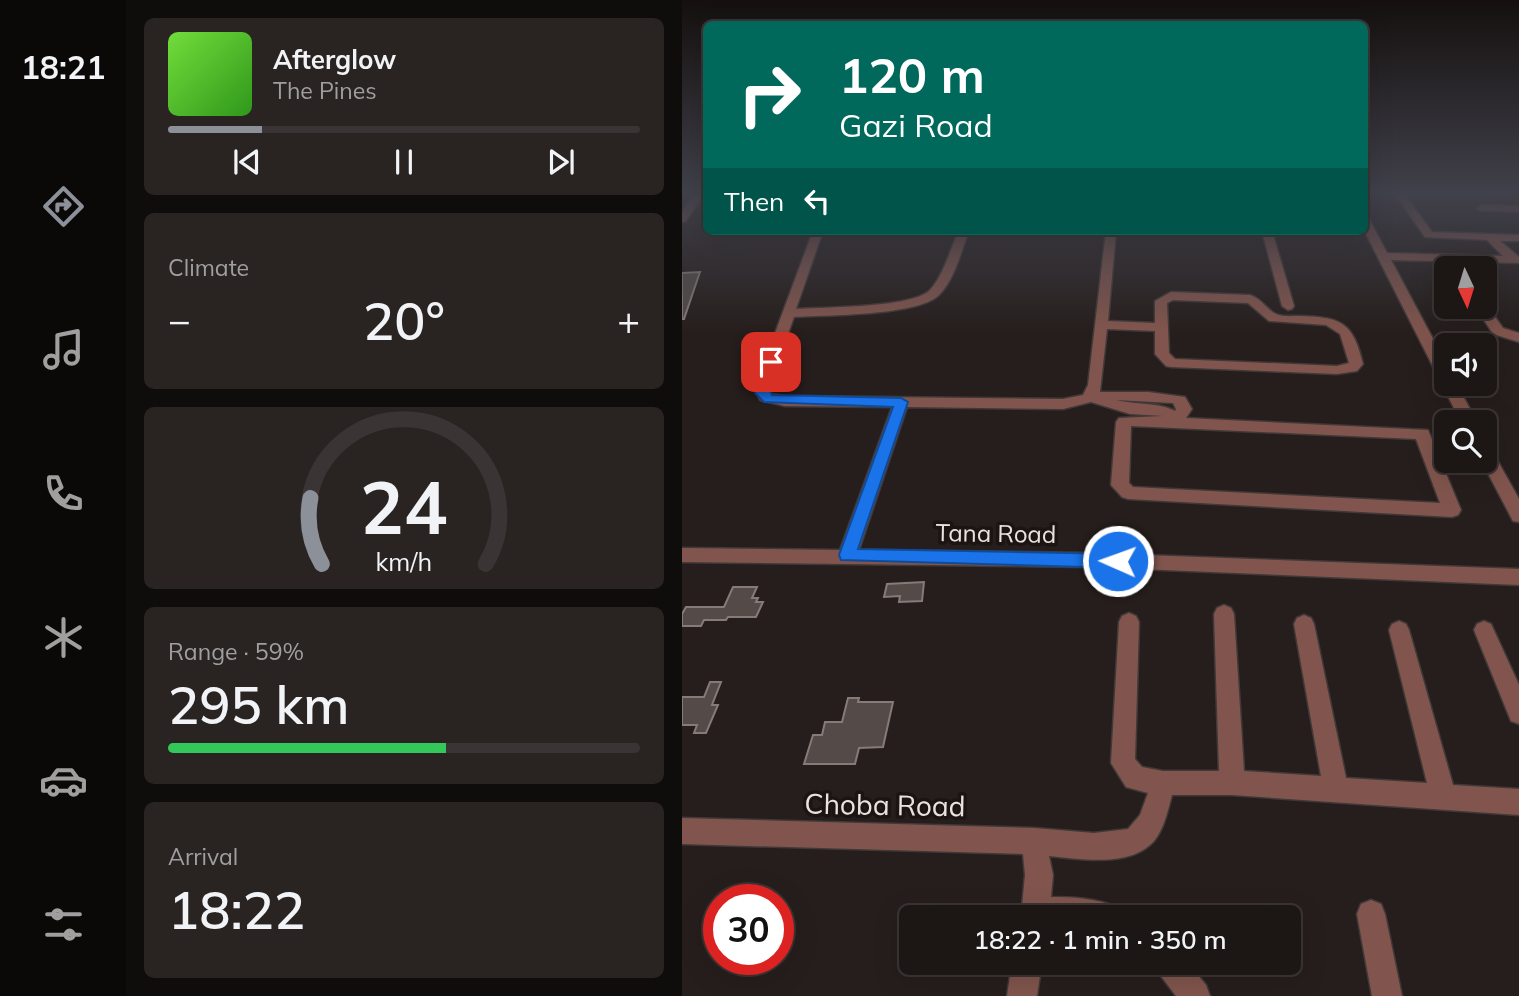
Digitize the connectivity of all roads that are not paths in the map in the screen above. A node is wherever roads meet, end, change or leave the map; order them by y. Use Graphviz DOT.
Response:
graph roads {
  1 [pos="815,239"];
  2 [pos="960,239"];
  3 [pos="1110,239"];
  4 [pos="1269,239"];
  5 [pos="1375,239"];
  6 [pos="1455,239"];
  7 [pos="1513,239"];
  8 [pos="1493,246"];
  9 [pos="1383,256"];
  10 [pos="1516,260"];
  11 [pos="1288,306"];
  12 [pos="788,313"];
  13 [pos="1491,319"];
  14 [pos="1100,325"];
  15 [pos="1160,327"];
  16 [pos="1518,338"];
  17 [pos="1434,354"];
  18 [pos="1090,397"];
  19 [pos="901,402"];
  20 [pos="1175,423"];
  21 [pos="1495,473"];
  22 [pos="1518,516"];
  23 [pos="682,555"];
  24 [pos="848,555"];
  25 [pos="1518,577"];
  26 [pos="1224,614"];
  27 [pos="1129,622"];
  28 [pos="1304,624"];
  29 [pos="1400,630"];
  30 [pos="1484,630"];
  31 [pos="1518,713"];
  32 [pos="1163,783"];
  33 [pos="1232,783"];
  34 [pos="1336,790"];
  35 [pos="1443,796"];
  36 [pos="1518,802"];
  37 [pos="682,831"];
  38 [pos="1034,841"];
  39 [pos="1037,905"];
  40 [pos="1371,914"];
  41 [pos="1025,975"];
  42 [pos="1178,975"];
  43 [pos="1022,996"];
  44 [pos="1195,996"];
  45 [pos="1387,996"];
  1 -- 12 [label="street"];
  2 -- 12 [label="street"];
  3 -- 14 [label="street"];
  4 -- 11 [label="street"];
  5 -- 9 [label="street"];
  6 -- 8 [label="street"];
  7 -- 8 [label="street"];
  8 -- 9 [label="street"];
  8 -- 10 [label="street"];
  9 -- 17 [label="street"];
  12 -- 19 [label="street"];
  13 -- 16 [label="street"];
  14 -- 15 [label="street"];
  14 -- 18 [label="street"];
  15 -- 15 [label="street"];
  18 -- 19 [label="street"];
  18 -- 20 [label="street"];
  19 -- 24 [label="street"];
  20 -- 20 [label="street"];
  21 -- 22 [label="street"];
  23 -- 24 [label="street, Tana Road"];
  24 -- 25 [label="street, Tana Road"];
  26 -- 33 [label="street"];
  27 -- 32 [label="street"];
  28 -- 34 [label="street"];
  29 -- 35 [label="street"];
  30 -- 31 [label="street"];
  32 -- 33 [label="street"];
  32 -- 38 [label="street, Choba Road"];
  33 -- 34 [label="street"];
  34 -- 35 [label="street"];
  35 -- 36 [label="street"];
  37 -- 38 [label="street, Choba Road"];
  38 -- 39 [label="street"];
  40 -- 45 [label="street"];
  41 -- 43 [label="street"];
  42 -- 44 [label="street"];
}
